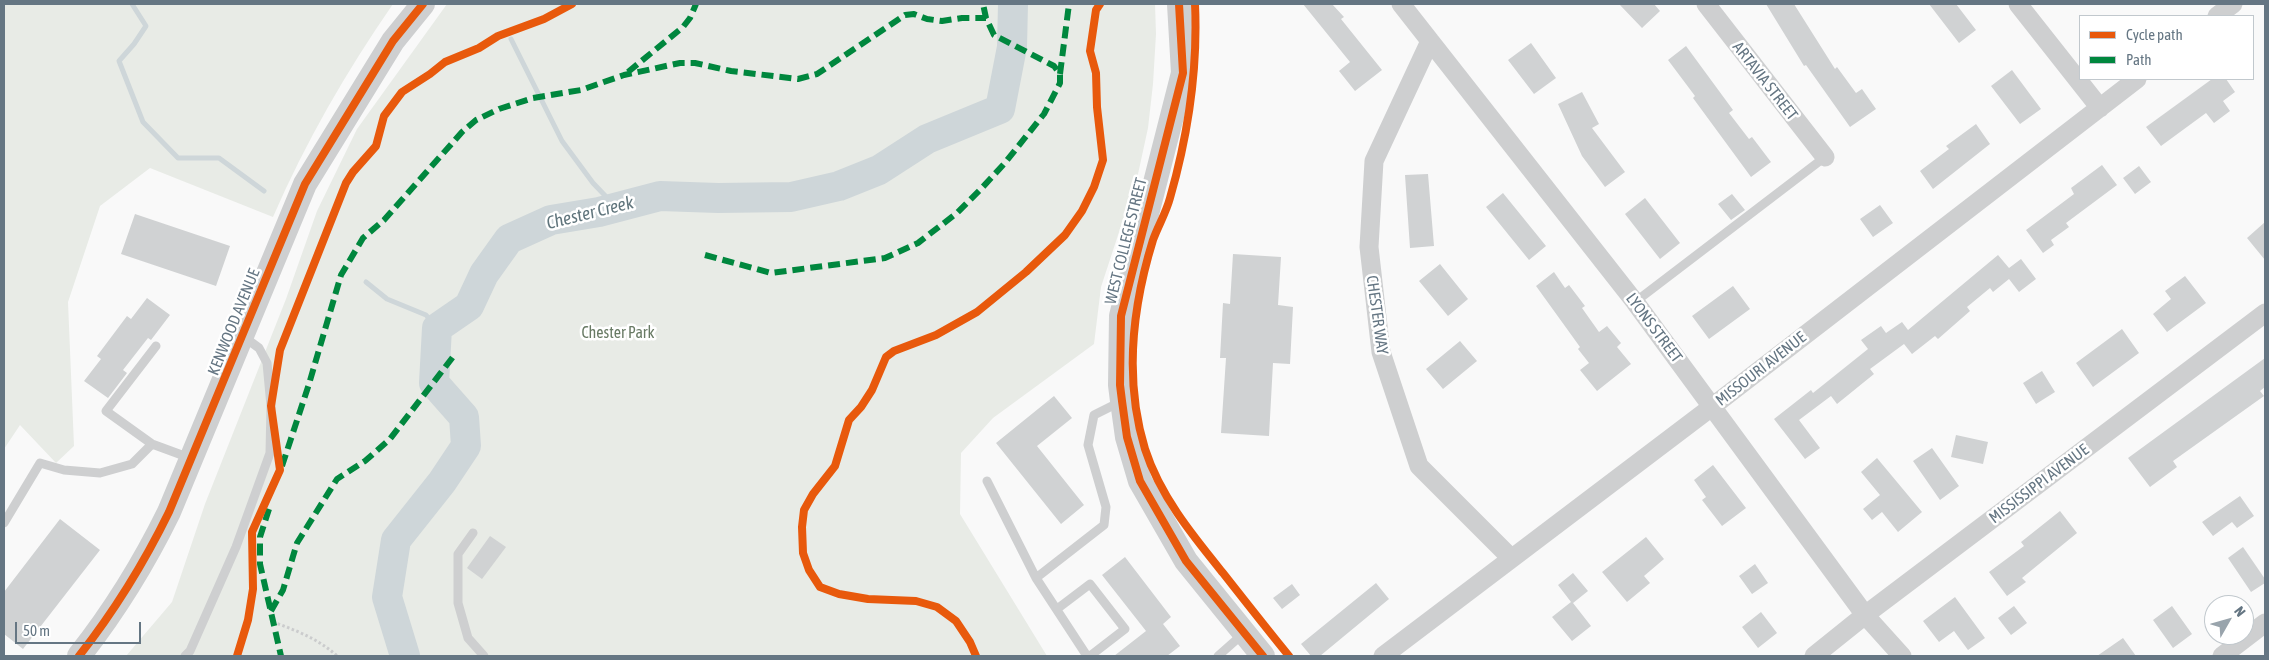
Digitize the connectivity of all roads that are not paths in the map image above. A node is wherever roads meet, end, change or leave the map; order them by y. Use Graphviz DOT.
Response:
graph roads {
  1 [pos="422,4"];
  2 [pos="1179,4"];
  3 [pos="1401,4"];
  4 [pos="1706,4"];
  5 [pos="2018,4"];
  6 [pos="2232,4"];
  7 [pos="2218,15"];
  8 [pos="1430,41"];
  9 [pos="2136,80"];
  10 [pos="2100,108"];
  11 [pos="1825,157"];
  12 [pos="1636,302"];
  13 [pos="2265,313"];
  14 [pos="243,336"];
  15 [pos="156,346"];
  16 [pos="1122,401"];
  17 [pos="1713,406"];
  18 [pos="152,444"];
  19 [pos="192,459"];
  20 [pos="987,481"];
  21 [pos="4,523"];
  22 [pos="474,533"];
  23 [pos="1511,558"];
  24 [pos="1036,578"];
  25 [pos="1057,609"];
  26 [pos="1865,615"];
  27 [pos="2265,624"];
  28 [pos="1244,633"];
  29 [pos="80,656"];
  30 [pos="184,656"];
  31 [pos="484,656"];
  32 [pos="1089,656"];
  33 [pos="1218,656"];
  34 [pos="1263,656"];
  35 [pos="1383,656"];
  36 [pos="1814,656"];
  37 [pos="1902,656"];
  38 [pos="2222,656"];
  1 -- 14 [label="street, KENWOOD AVENUE"];
  2 -- 16 [label="street, WEST COLLEGE STREET"];
  3 -- 8 [label="street, LYONS STREET"];
  4 -- 11 [label="street, ARTAVIA STREET"];
  5 -- 10 [label="street"];
  6 -- 7 [label="street"];
  8 -- 12 [label="street, LYONS STREET"];
  8 -- 23 [label="street, CHESTER WAY"];
  9 -- 10 [label="street, MISSOURI AVENUE"];
  10 -- 17 [label="street, MISSOURI AVENUE"];
  11 -- 12 [label="lane"];
  12 -- 17 [label="street, LYONS STREET"];
  13 -- 26 [label="street, MISSISSIPPI AVENUE"];
  14 -- 19 [label="street, KENWOOD AVENUE"];
  14 -- 30 [label="lane"];
  15 -- 18 [label="lane"];
  16 -- 24 [label="lane"];
  16 -- 28 [label="street, WEST COLLEGE STREET"];
  17 -- 23 [label="street, MISSOURI AVENUE"];
  17 -- 26 [label="street, LYONS STREET"];
  18 -- 19 [label="lane"];
  18 -- 21 [label="lane"];
  19 -- 29 [label="street, KENWOOD AVENUE"];
  20 -- 24 [label="lane"];
  22 -- 31 [label="lane"];
  23 -- 35 [label="street, MISSOURI AVENUE"];
  24 -- 25 [label="lane"];
  25 -- 32 [label="lane"];
  25 -- 32 [label="lane"];
  26 -- 36 [label="street, MISSISSIPPI AVENUE"];
  26 -- 37 [label="street, LYONS STREET"];
  27 -- 38 [label="street"];
  28 -- 33 [label="lane"];
  28 -- 34 [label="street, WEST COLLEGE STREET"];
}
